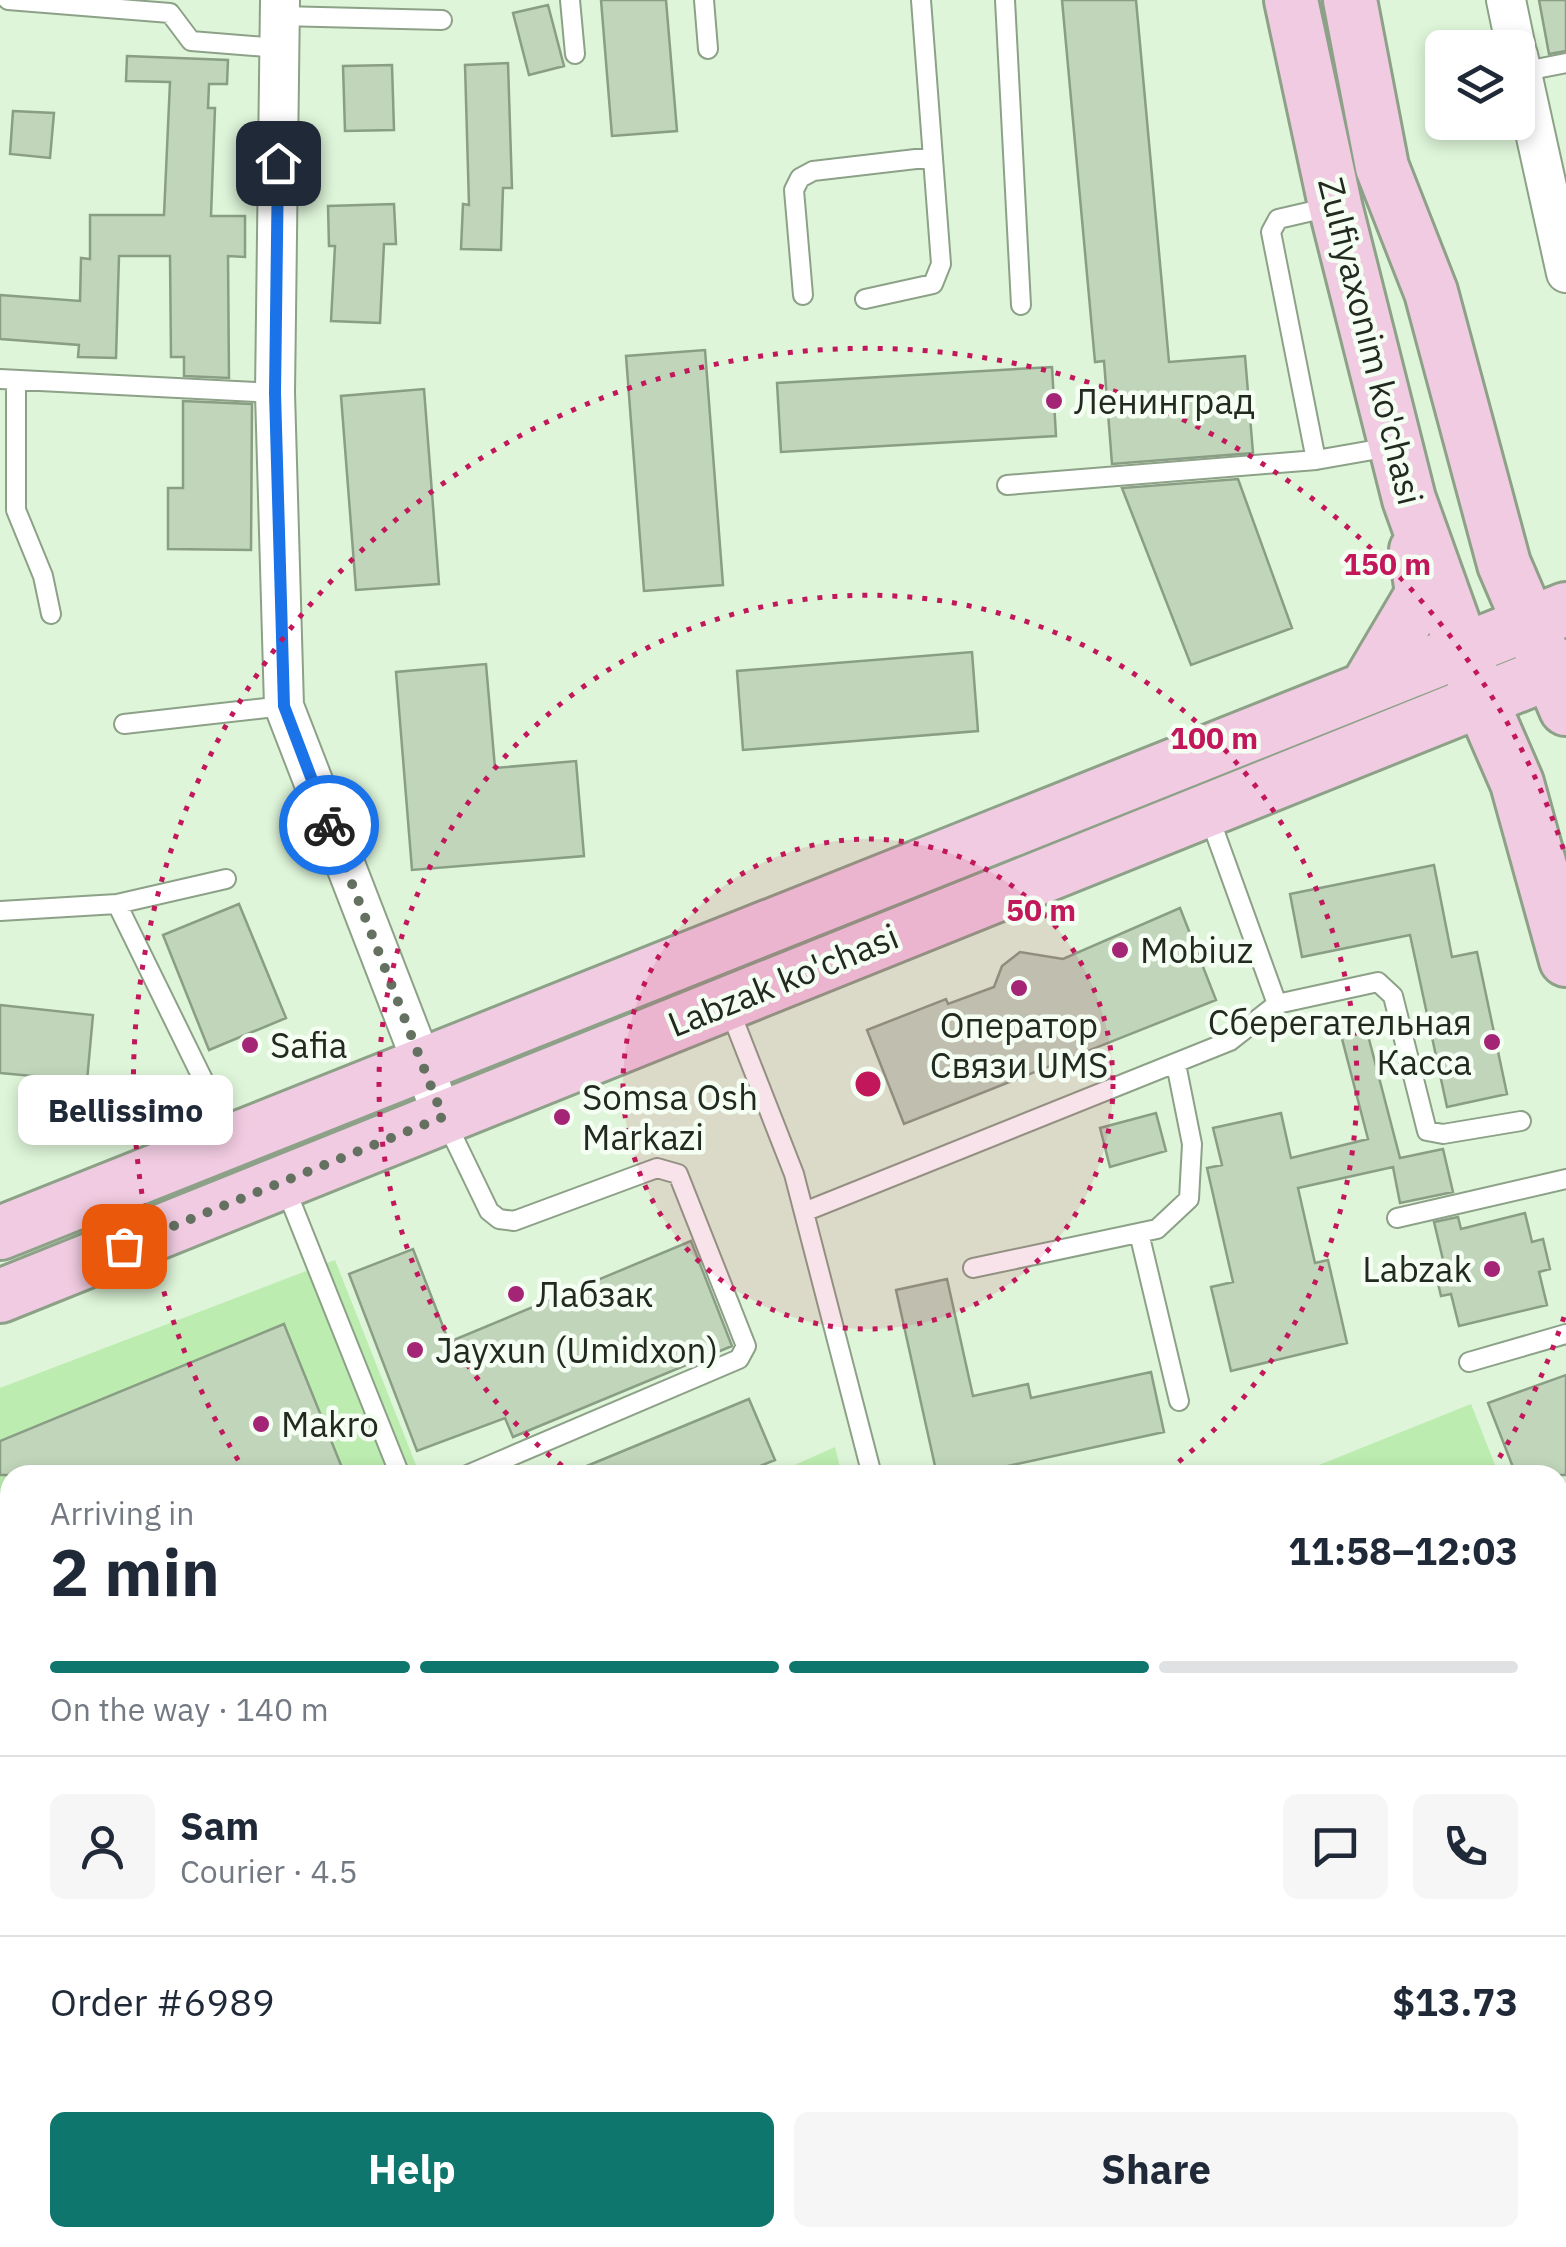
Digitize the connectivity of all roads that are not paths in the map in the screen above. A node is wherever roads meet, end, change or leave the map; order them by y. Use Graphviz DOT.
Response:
graph roads {
  1 [pos="8,0"];
  2 [pos="570,0"];
  3 [pos="704,0"];
  4 [pos="921,0"];
  5 [pos="1005,0"];
  6 [pos="1291,0"];
  7 [pos="1350,0"];
  8 [pos="1506,0"];
  9 [pos="442,20"];
  10 [pos="280,21"];
  11 [pos="1512,30"];
  12 [pos="708,49"];
  13 [pos="575,54"];
  14 [pos="1535,60"];
  15 [pos="1566,63"];
  16 [pos="1535,120"];
  17 [pos="933,157"];
  18 [pos="1335,205"];
  19 [pos="1562,219"];
  20 [pos="1566,273"];
  21 [pos="803,295"];
  22 [pos="864,299"];
  23 [pos="1021,305"];
  24 [pos="8,380"];
  25 [pos="275,393"];
  26 [pos="1395,446"];
  27 [pos="1316,460"];
  28 [pos="1007,485"];
  29 [pos="1409,498"];
  30 [pos="51,614"];
  31 [pos="1548,616"];
  32 [pos="1462,649"];
  33 [pos="1561,682"];
  34 [pos="1368,687"];
  35 [pos="1481,700"];
  36 [pos="284,706"];
  37 [pos="124,724"];
  38 [pos="1206,810"];
  39 [pos="226,879"];
  40 [pos="118,904"];
  41 [pos="0,912"];
  42 [pos="1566,960"];
  43 [pos="726,1003"];
  44 [pos="1277,1004"];
  45 [pos="1176,1064"];
  46 [pos="422,1065"];
  47 [pos="443,1117"];
  48 [pos="1520,1121"];
  49 [pos="227,1142"];
  50 [pos="1566,1179"];
  51 [pos="283,1182"];
  52 [pos="804,1212"];
  53 [pos="1396,1218"];
  54 [pos="0,1233"];
  55 [pos="1139,1233"];
  56 [pos="973,1268"];
  57 [pos="0,1296"];
  58 [pos="1566,1334"];
  59 [pos="1469,1362"];
  60 [pos="1179,1401"];
  61 [pos="396,1465"];
  62 [pos="491,1465"];
  63 [pos="869,1465"];
  1 -- 10 [label="lane"];
  2 -- 13 [label="lane"];
  3 -- 12 [label="lane"];
  4 -- 17 [label="lane"];
  5 -- 23 [label="lane"];
  6 -- 18 [label="main road, Zulfiyaxonim ko'chasi"];
  7 -- 31 [label="main road, Zulfiyaxonim ko'chasi"];
  8 -- 11 [label="street"];
  9 -- 10 [label="lane"];
  10 -- 25 [label="street"];
  14 -- 15 [label="lane"];
  16 -- 19 [label="street"];
  17 -- 21 [label="lane"];
  17 -- 22 [label="lane"];
  18 -- 26 [label="main road, Zulfiyaxonim ko'chasi"];
  18 -- 27 [label="lane"];
  19 -- 20 [label="street"];
  24 -- 25 [label="lane"];
  24 -- 30 [label="lane"];
  25 -- 36 [label="street"];
  26 -- 27 [label="lane"];
  26 -- 29 [label="main road, Zulfiyaxonim ko'chasi"];
  27 -- 28 [label="lane"];
  29 -- 32 [label="main road, Zulfiyaxonim ko'chasi"];
  29 -- 34 [label="main road"];
  31 -- 32 [label="main road, Labzak ko'chasi"];
  31 -- 33 [label="main road, Zulfiyaxonim ko'chasi"];
  32 -- 34 [label="main road, Labzak ko'chasi"];
  32 -- 35 [label="main road, Zulfiyaxonim ko'chasi"];
  33 -- 35 [label="main road, Labzak ko'chasi"];
  34 -- 46 [label="main road, Labzak ko'chasi"];
  35 -- 38 [label="main road, Labzak ko'chasi"];
  35 -- 42 [label="main road, Zulfiyaxonim ko'chasi"];
  36 -- 37 [label="lane"];
  36 -- 46 [label="street"];
  38 -- 43 [label="main road, Labzak ko'chasi"];
  38 -- 44 [label="lane"];
  39 -- 40 [label="lane"];
  40 -- 41 [label="lane"];
  40 -- 49 [label="lane"];
  43 -- 47 [label="main road, Labzak ko'chasi"];
  43 -- 52 [label="lane"];
  44 -- 45 [label="lane"];
  44 -- 48 [label="lane"];
  45 -- 52 [label="lane"];
  45 -- 55 [label="lane"];
  46 -- 47 [label="street"];
  46 -- 49 [label="main road, Labzak ko'chasi"];
  47 -- 51 [label="main road, Labzak ko'chasi"];
  47 -- 62 [label="lane"];
  49 -- 54 [label="main road, Labzak ko'chasi"];
  50 -- 53 [label="lane"];
  51 -- 57 [label="main road, Labzak ko'chasi"];
  51 -- 61 [label="lane"];
  52 -- 63 [label="lane"];
  55 -- 56 [label="lane"];
  55 -- 60 [label="lane"];
  58 -- 59 [label="lane"];
}
